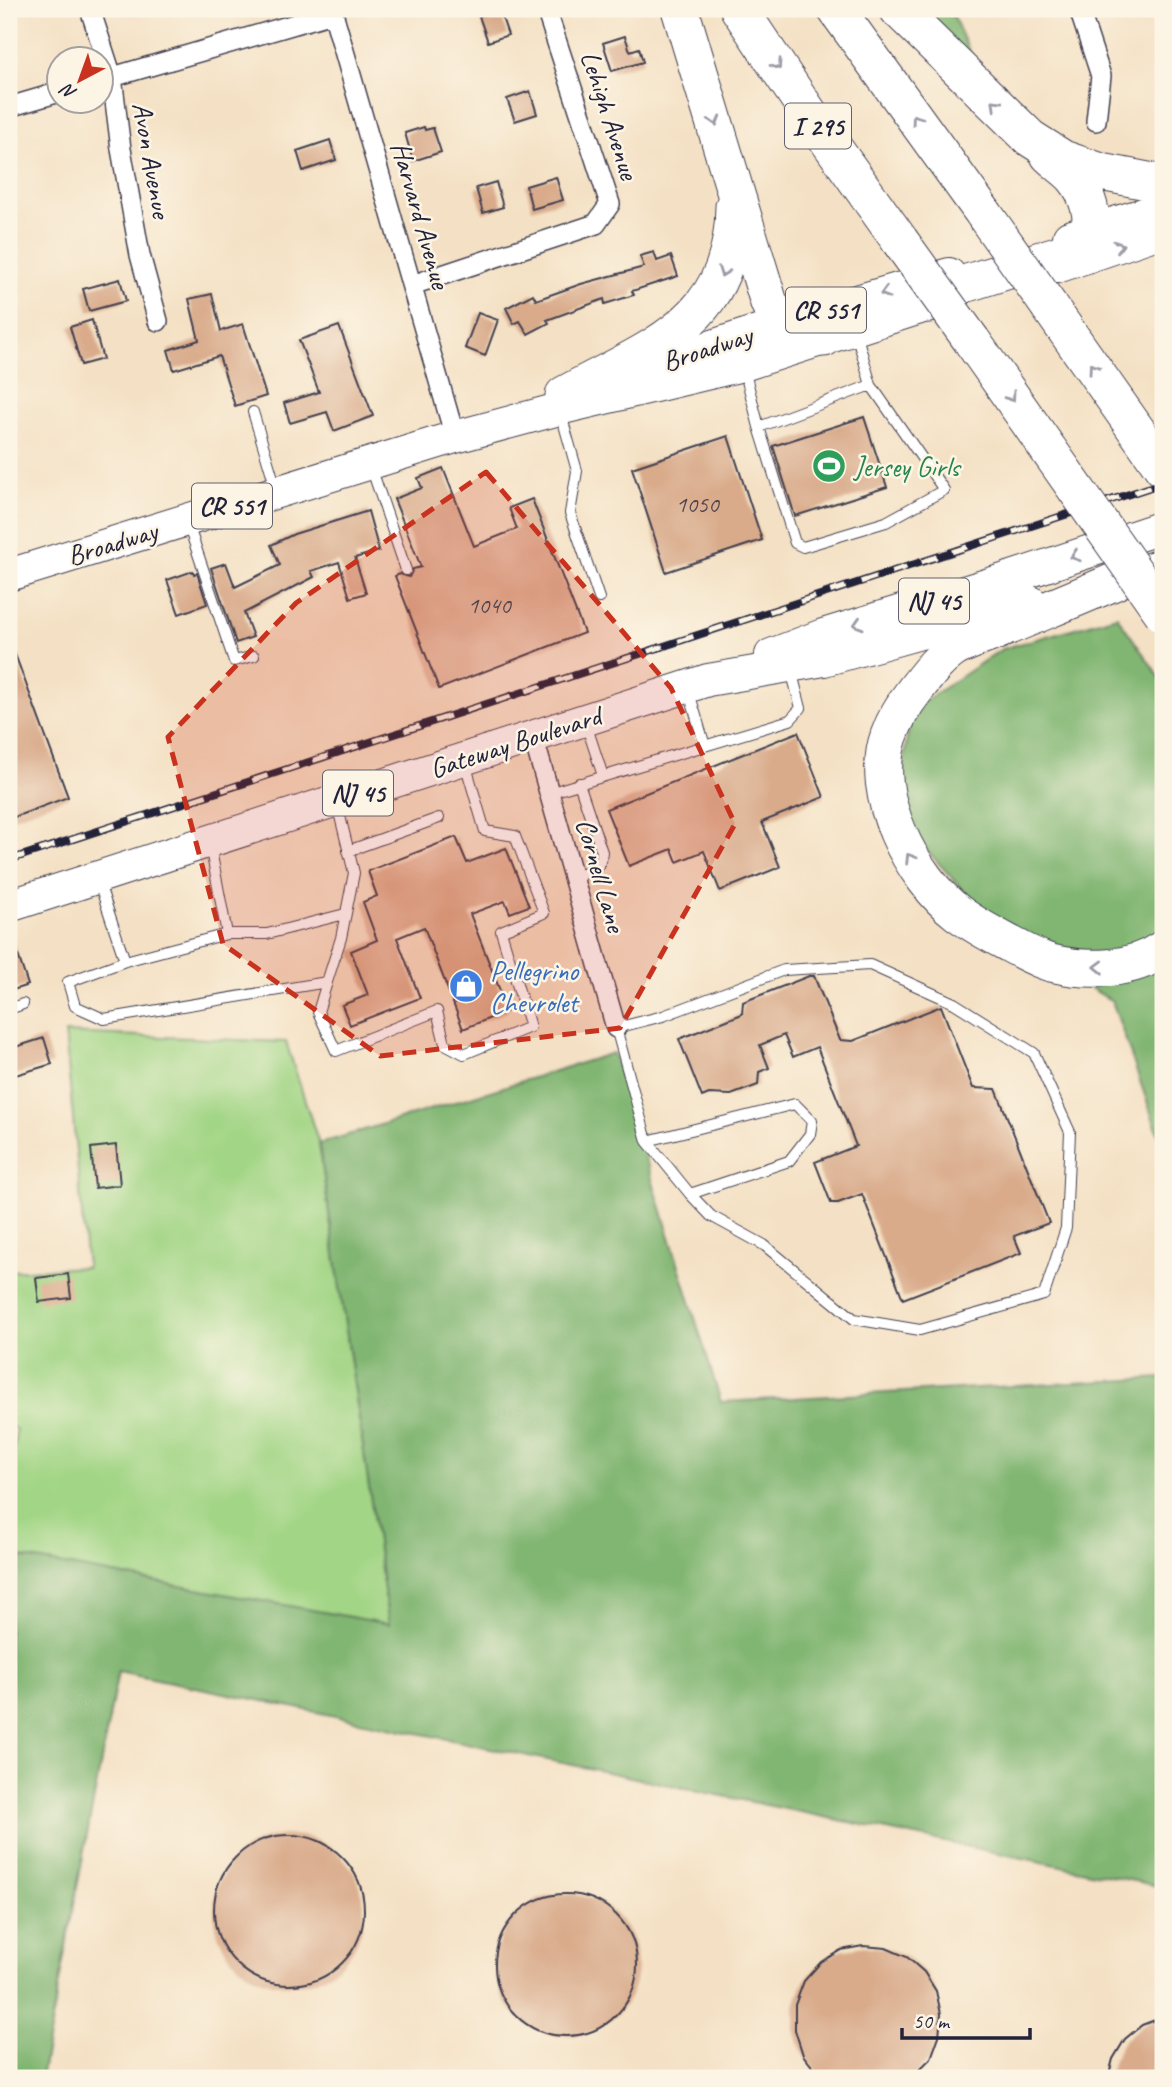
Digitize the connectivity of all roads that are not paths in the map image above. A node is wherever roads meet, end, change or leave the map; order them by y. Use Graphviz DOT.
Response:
graph roads {
  1 [pos="90,9"];
  2 [pos="546,9"];
  3 [pos="680,9"];
  4 [pos="739,9"];
  5 [pos="835,9"];
  6 [pos="898,9"];
  7 [pos="1079,9"];
  8 [pos="333,11"];
  9 [pos="99,46"];
  10 [pos="116,76"];
  11 [pos="46,96"];
  12 [pos="9,107"];
  13 [pos="115,116"];
  14 [pos="1096,121"];
  15 [pos="1030,138"];
  16 [pos="734,181"];
  17 [pos="1163,184"];
  18 [pos="1163,208"];
  19 [pos="1090,230"];
  20 [pos="1163,232"];
  21 [pos="412,285"];
  22 [pos="929,304"];
  23 [pos="158,321"];
  24 [pos="781,323"];
  25 [pos="840,334"];
  26 [pos="743,365"];
  27 [pos="871,385"];
  28 [pos="560,401"];
  29 [pos="253,412"];
  30 [pos="759,427"];
  31 [pos="455,437"];
  32 [pos="370,463"];
  33 [pos="1163,468"];
  34 [pos="277,492"];
  35 [pos="187,520"];
  36 [pos="1163,527"];
  37 [pos="1163,564"];
  38 [pos="406,570"];
  39 [pos="9,575"];
  40 [pos="1116,581"];
  41 [pos="599,598"];
  42 [pos="1163,613"];
  43 [pos="254,656"];
  44 [pos="790,666"];
  45 [pos="697,683"];
  46 [pos="585,720"];
  47 [pos="533,736"];
  48 [pos="705,746"];
  49 [pos="464,759"];
  50 [pos="603,776"];
  51 [pos="579,783"];
  52 [pos="549,793"];
  53 [pos="336,800"];
  54 [pos="439,818"];
  55 [pos="210,841"];
  56 [pos="348,851"];
  57 [pos="97,877"];
  58 [pos="573,877"];
  59 [pos="9,906"];
  60 [pos="345,914"];
  61 [pos="227,934"];
  62 [pos="1163,949"];
  63 [pos="125,961"];
  64 [pos="327,982"];
  65 [pos="23,1004"];
  66 [pos="9,1009"];
  67 [pos="616,1028"];
  68 [pos="647,1141"];
  69 [pos="690,1194"];
  1 -- 9 [label="street, Avon Avenue"];
  2 -- 21 [label="street, Lehigh Avenue"];
  3 -- 16 [label="highway, one-way"];
  4 -- 42 [label="highway, I 295, one-way, bridge"];
  33 -- 5 [label="highway, one-way, bridge"];
  15 -- 6 [label="highway, one-way"];
  7 -- 14 [label="street"];
  8 -- 10 [label="street"];
  8 -- 21 [label="street, Harvard Avenue"];
  11 -- 12 [label="street"];
  13 -- 23 [label="street, Avon Avenue"];
  15 -- 17 [label="highway"];
  15 -- 19 [label="highway"];
  16 -- 24 [label="highway"];
  16 -- 28 [label="highway, one-way"];
  18 -- 19 [label="main road, Broadway / CR 551"];
  19 -- 22 [label="highway"];
  19 -- 24 [label="main road, Broadway / CR 551, one-way"];
  22 -- 20 [label="main road, Broadway / CR 551, one-way"];
  21 -- 31 [label="street, Harvard Avenue"];
  22 -- 25 [label="main road, Broadway / CR 551"];
  24 -- 25 [label="highway"];
  24 -- 28 [label="main road, Broadway / CR 551"];
  25 -- 26 [label="main road, Broadway / CR 551"];
  25 -- 27 [label="lane"];
  26 -- 28 [label="main road, Broadway / CR 551"];
  26 -- 30 [label="lane"];
  27 -- 30 [label="lane"];
  27 -- 30 [label="lane"];
  28 -- 31 [label="main road, Broadway / CR 551"];
  28 -- 41 [label="lane"];
  29 -- 34 [label="lane"];
  31 -- 32 [label="main road, Broadway / CR 551"];
  32 -- 34 [label="main road, Broadway / CR 551"];
  32 -- 38 [label="lane"];
  34 -- 35 [label="main road, Broadway / CR 551"];
  35 -- 39 [label="main road, Broadway / CR 551"];
  35 -- 43 [label="lane"];
  36 -- 45 [label="main road, NJ 45, one-way"];
  37 -- 40 [label="main road, NJ 45"];
  40 -- 44 [label="main road, Gateway Boulevard / NJ 45"];
  62 -- 40 [label="highway, one-way"];
  44 -- 45 [label="main road, Gateway Boulevard / NJ 45"];
  44 -- 48 [label="lane"];
  45 -- 46 [label="main road, Gateway Boulevard / NJ 45"];
  45 -- 48 [label="lane"];
  46 -- 47 [label="main road, Gateway Boulevard / NJ 45"];
  46 -- 50 [label="lane"];
  47 -- 49 [label="main road, Gateway Boulevard / NJ 45"];
  47 -- 52 [label="street, Cornell Lane"];
  48 -- 50 [label="lane"];
  49 -- 53 [label="main road, Gateway Boulevard / NJ 45"];
  49 -- 64 [label="lane"];
  50 -- 51 [label="lane"];
  51 -- 52 [label="lane"];
  51 -- 58 [label="lane"];
  52 -- 58 [label="street, Cornell Lane"];
  53 -- 55 [label="main road, Gateway Boulevard / NJ 45"];
  53 -- 56 [label="lane"];
  54 -- 56 [label="lane"];
  55 -- 57 [label="main road, Gateway Boulevard / NJ 45"];
  55 -- 61 [label="lane"];
  56 -- 60 [label="lane"];
  57 -- 59 [label="main road, Gateway Boulevard / NJ 45"];
  57 -- 63 [label="lane"];
  58 -- 67 [label="street, Cornell Lane"];
  60 -- 61 [label="lane"];
  60 -- 64 [label="lane"];
  61 -- 63 [label="lane"];
  63 -- 64 [label="lane"];
  65 -- 66 [label="lane"];
  67 -- 68 [label="lane"];
  67 -- 69 [label="lane"];
  68 -- 69 [label="lane"];
  68 -- 69 [label="lane"];
}
